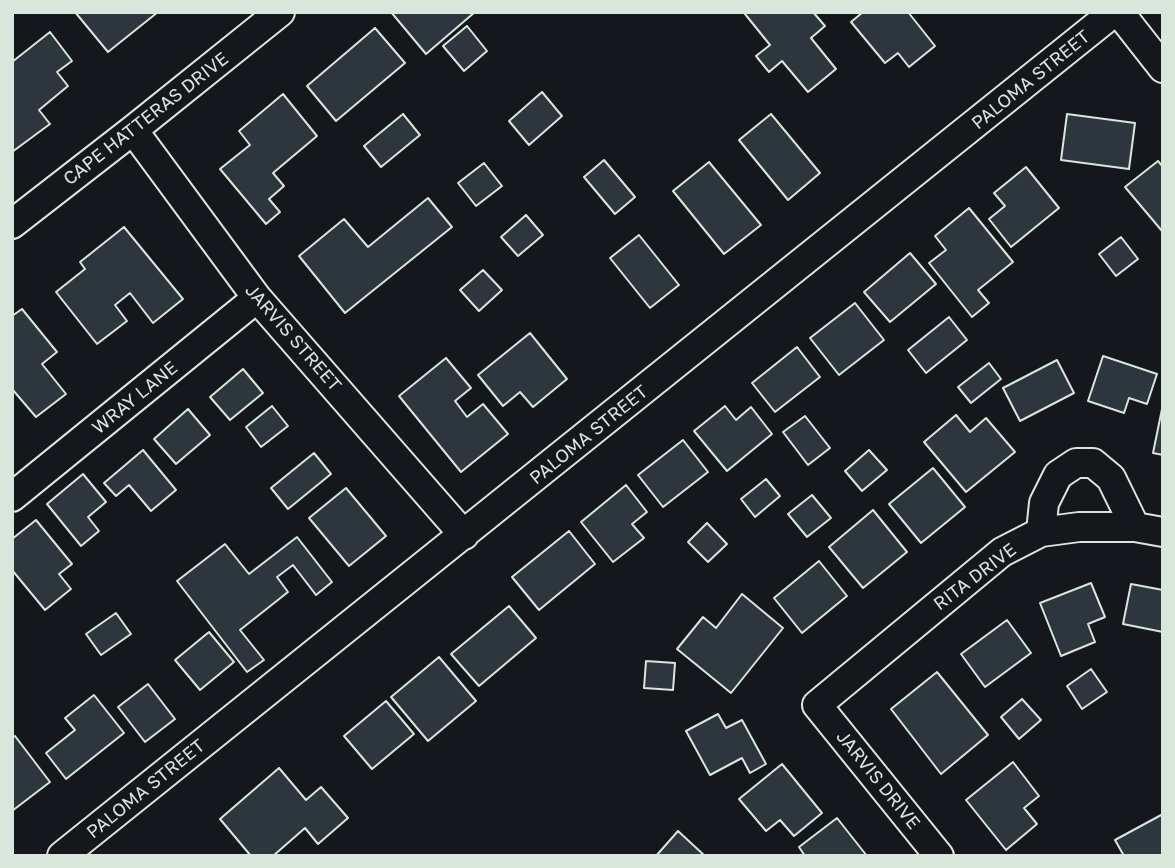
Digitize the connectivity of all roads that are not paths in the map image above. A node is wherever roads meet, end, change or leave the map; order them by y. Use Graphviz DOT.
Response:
graph roads {
  1 [pos="280,12"];
  2 [pos="1117,12"];
  3 [pos="1163,68"];
  4 [pos="133,130"];
  5 [pos="12,224"];
  6 [pos="257,298"];
  7 [pos="12,497"];
  8 [pos="1135,527"];
  9 [pos="1041,532"];
  10 [pos="1163,532"];
  11 [pos="464,535"];
  12 [pos="817,705"];
  13 [pos="61,856"];
  14 [pos="939,856"];
  1 -- 4 [label="street, CAPE HATTERAS DRIVE"];
  2 -- 3 [label="street"];
  2 -- 11 [label="street, PALOMA STREET"];
  4 -- 5 [label="street, CAPE HATTERAS DRIVE"];
  4 -- 6 [label="street, JARVIS STREET"];
  6 -- 7 [label="street, WRAY LANE"];
  6 -- 11 [label="street, JARVIS STREET"];
  8 -- 9 [label="street, RITA DRIVE"];
  8 -- 9 [label="street"];
  8 -- 10 [label="street, RITA DRIVE"];
  9 -- 12 [label="street, RITA DRIVE"];
  11 -- 13 [label="street, PALOMA STREET"];
  12 -- 14 [label="street, JARVIS DRIVE"];
}
